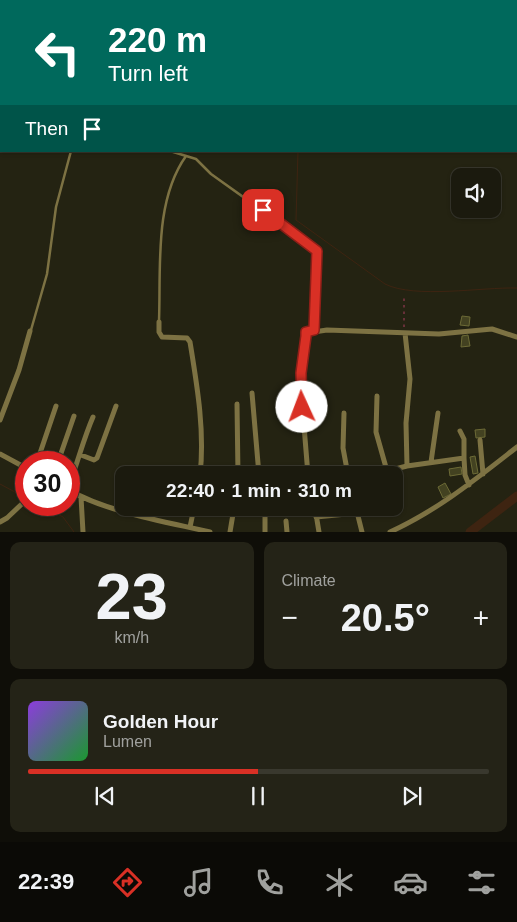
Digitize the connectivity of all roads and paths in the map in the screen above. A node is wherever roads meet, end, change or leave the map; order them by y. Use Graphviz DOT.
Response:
graph roads {
  1 [pos="71,152"];
  2 [pos="173,152"];
  3 [pos="186,156"];
  4 [pos="404,295"];
  5 [pos="159,322"];
  6 [pos="314,330"];
  7 [pos="30,331"];
  8 [pos="405,333"];
  9 [pos="517,337"];
  10 [pos="252,393"];
  11 [pos="377,396"];
  12 [pos="238,404"];
  13 [pos="56,406"];
  14 [pos="116,406"];
  15 [pos="344,413"];
  16 [pos="438,413"];
  17 [pos="74,416"];
  18 [pos="93,417"];
  19 [pos="0,420"];
  20 [pos="460,431"];
  21 [pos="480,440"];
  22 [pos="517,447"];
  23 [pos="41,451"];
  24 [pos="62,451"];
  25 [pos="0,454"];
  26 [pos="81,455"];
  27 [pos="464,458"];
  28 [pos="15,462"];
  29 [pos="431,462"];
  30 [pos="200,466"];
  31 [pos="238,466"];
  32 [pos="258,466"];
  33 [pos="307,466"];
  34 [pos="346,466"];
  35 [pos="386,466"];
  36 [pos="407,466"];
  37 [pos="403,467"];
  38 [pos="483,474"];
  39 [pos="469,485"];
  40 [pos="81,497"];
  41 [pos="15,509"];
  42 [pos="192,516"];
  43 [pos="233,516"];
  44 [pos="265,516"];
  45 [pos="322,516"];
  46 [pos="358,516"];
  47 [pos="316,517"];
  48 [pos="286,521"];
  49 [pos="0,522"];
  50 [pos="190,527"];
  51 [pos="83,532"];
  52 [pos="210,532"];
  53 [pos="230,532"];
  54 [pos="265,532"];
  55 [pos="287,532"];
  56 [pos="320,532"];
  57 [pos="362,532"];
  58 [pos="390,532"];
  1 -- 7 [label="lane"];
  2 -- 3 [label="lane"];
  3 -- 5 [label="lane"];
  3 -- 6 [label="lane"];
  4 -- 8 [label="path"];
  5 -- 30 [label="street"];
  6 -- 8 [label="street"];
  6 -- 33 [label="street"];
  7 -- 19 [label="street"];
  8 -- 9 [label="street"];
  8 -- 36 [label="street"];
  10 -- 32 [label="street"];
  11 -- 35 [label="street"];
  12 -- 31 [label="street"];
  13 -- 23 [label="street"];
  14 -- 26 [label="street"];
  15 -- 34 [label="street"];
  16 -- 29 [label="street"];
  17 -- 24 [label="street"];
  18 -- 26 [label="street"];
  20 -- 27 [label="street"];
  21 -- 38 [label="street"];
  22 -- 38 [label="street"];
  25 -- 28 [label="street"];
  27 -- 29 [label="street"];
  27 -- 39 [label="street"];
  29 -- 36 [label="street"];
  36 -- 37 [label="street"];
  38 -- 39 [label="street"];
  39 -- 58 [label="street"];
  40 -- 50 [label="street"];
  40 -- 51 [label="street"];
  41 -- 49 [label="street"];
  42 -- 50 [label="street"];
  43 -- 53 [label="street"];
  44 -- 54 [label="street"];
  45 -- 47 [label="street"];
  46 -- 57 [label="street"];
  47 -- 56 [label="street"];
  48 -- 55 [label="street"];
  50 -- 52 [label="street"];
}
